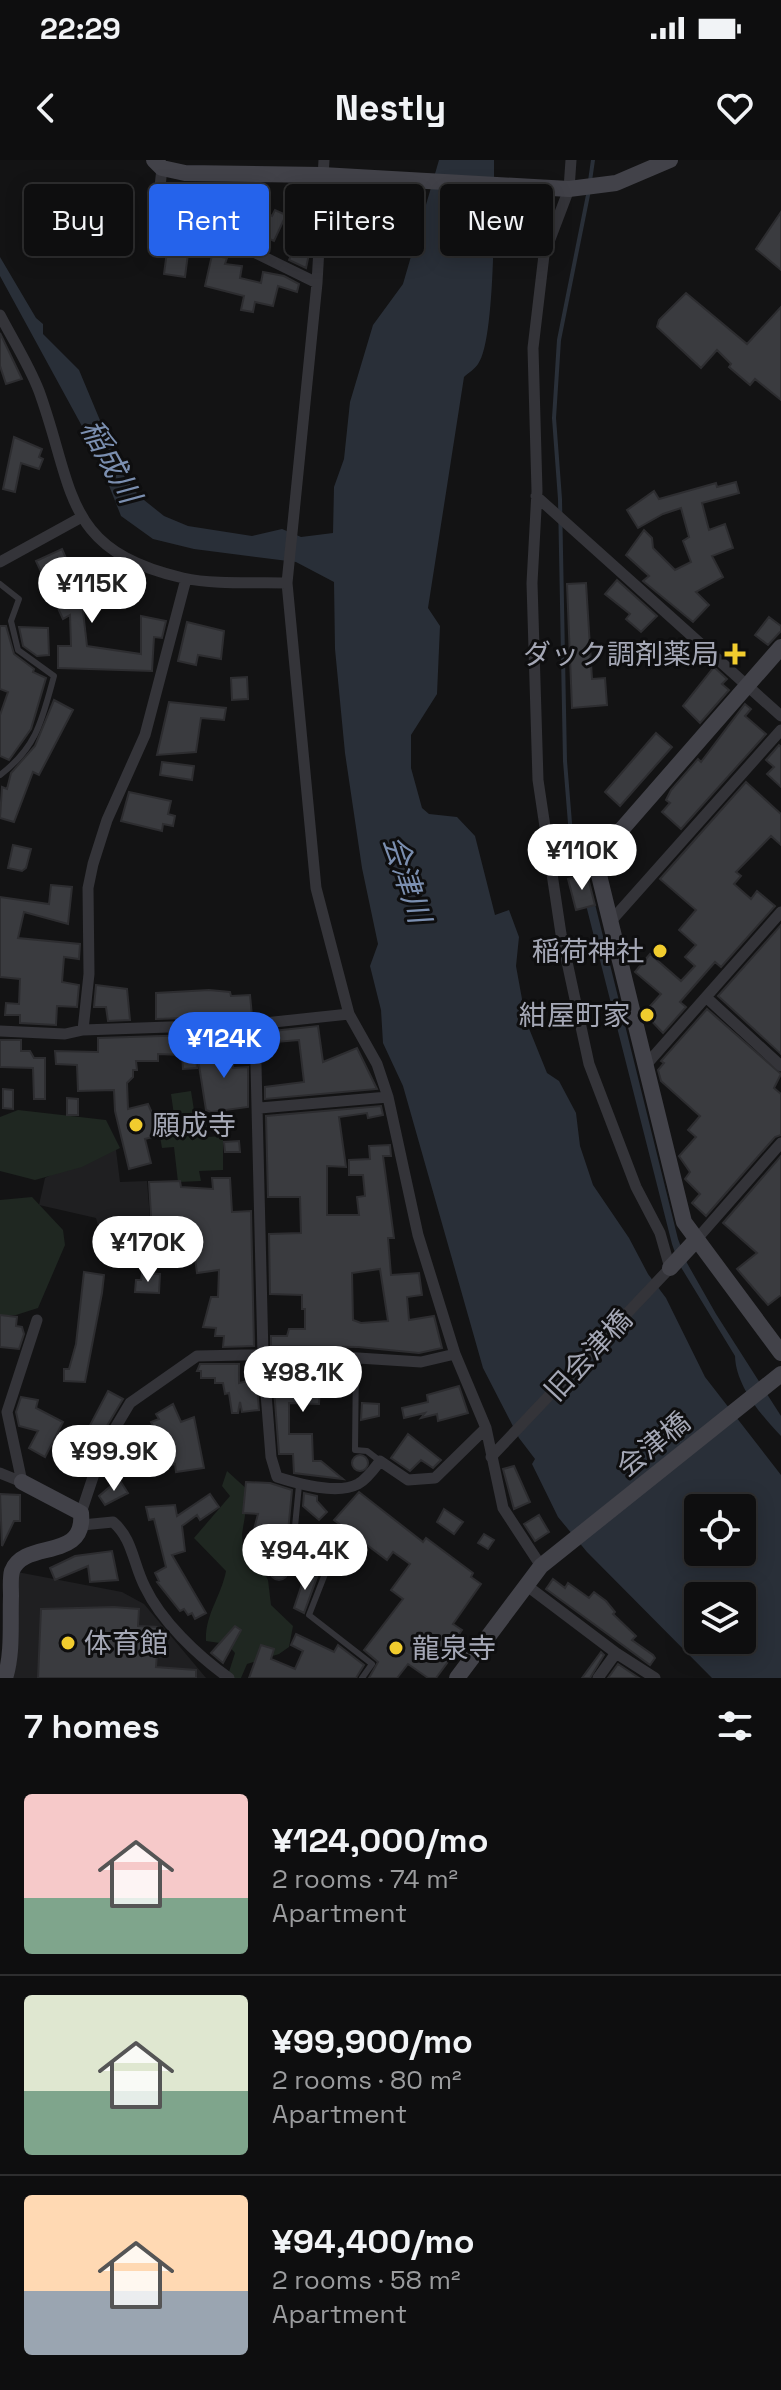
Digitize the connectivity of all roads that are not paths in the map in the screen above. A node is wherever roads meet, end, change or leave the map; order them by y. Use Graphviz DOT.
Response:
graph roads {
  1 [pos="571,160"];
  2 [pos="670,160"];
  3 [pos="158,164"];
  4 [pos="323,167"];
  5 [pos="569,189"];
  6 [pos="317,283"];
  7 [pos="0,315"];
  8 [pos="536,496"];
  9 [pos="80,518"];
  10 [pos="0,562"];
  11 [pos="186,579"];
  12 [pos="287,583"];
  13 [pos="0,584"];
  14 [pos="781,647"];
  15 [pos="749,685"];
  16 [pos="781,716"];
  17 [pos="781,730"];
  18 [pos="0,775"];
  19 [pos="781,912"];
  20 [pos="611,921"];
  21 [pos="707,998"];
  22 [pos="349,1014"];
  23 [pos="255,1024"];
  24 [pos="83,1030"];
  25 [pos="0,1031"];
  26 [pos="645,1066"];
  27 [pos="781,1066"];
  28 [pos="388,1097"];
  29 [pos="260,1108"];
  30 [pos="781,1143"];
  31 [pos="696,1240"];
  32 [pos="670,1268"];
  33 [pos="37,1320"];
  34 [pos="781,1353"];
  35 [pos="455,1354"];
  36 [pos="263,1355"];
  37 [pos="356,1359"];
  38 [pos="780,1375"];
  39 [pos="486,1428"];
  40 [pos="491,1457"];
  41 [pos="380,1461"];
  42 [pos="0,1473"];
  43 [pos="22,1482"];
  44 [pos="299,1485"];
  45 [pos="82,1519"];
  46 [pos="541,1566"];
  47 [pos="6,1571"];
  48 [pos="526,1585"];
  49 [pos="616,1653"];
  50 [pos="5,1678"];
  51 [pos="229,1678"];
  52 [pos="362,1678"];
  53 [pos="457,1678"];
  54 [pos="598,1678"];
  55 [pos="655,1678"];
  1 -- 5 [label="street"];
  2 -- 5 [label="street"];
  3 -- 4 [label="street"];
  3 -- 6 [label="street"];
  4 -- 5 [label="street"];
  4 -- 6 [label="street"];
  5 -- 8 [label="street"];
  6 -- 12 [label="street"];
  7 -- 9 [label="street"];
  8 -- 15 [label="street"];
  8 -- 32 [label="street"];
  9 -- 10 [label="street"];
  9 -- 11 [label="street"];
  11 -- 12 [label="street"];
  11 -- 24 [label="street"];
  12 -- 22 [label="street"];
  13 -- 18 [label="lane"];
  14 -- 15 [label="street"];
  15 -- 16 [label="street"];
  15 -- 20 [label="street"];
  17 -- 20 [label="street"];
  19 -- 21 [label="street"];
  20 -- 26 [label="street"];
  21 -- 26 [label="street"];
  21 -- 27 [label="street"];
  22 -- 23 [label="street"];
  22 -- 28 [label="street"];
  23 -- 24 [label="street"];
  23 -- 29 [label="street"];
  24 -- 25 [label="street"];
  26 -- 31 [label="street"];
  28 -- 29 [label="street"];
  28 -- 35 [label="street"];
  29 -- 36 [label="street"];
  30 -- 31 [label="street"];
  31 -- 32 [label="street"];
  31 -- 34 [label="street"];
  32 -- 40 [label="street, 旧会津橋"];
  33 -- 43 [label="street"];
  35 -- 37 [label="street"];
  35 -- 39 [label="street"];
  36 -- 37 [label="street"];
  36 -- 44 [label="street"];
  36 -- 45 [label="street"];
  37 -- 41 [label="lane"];
  38 -- 46 [label="street, 会津橋"];
  39 -- 40 [label="street"];
  39 -- 41 [label="street"];
  40 -- 46 [label="street"];
  41 -- 44 [label="street"];
  42 -- 43 [label="street"];
  43 -- 45 [label="street"];
  44 -- 52 [label="lane"];
  45 -- 47 [label="street"];
  45 -- 51 [label="street"];
  46 -- 48 [label="street, 会津橋"];
  47 -- 50 [label="street"];
  48 -- 49 [label="street"];
  48 -- 53 [label="street, 会津橋"];
  49 -- 54 [label="street"];
  49 -- 55 [label="street"];
}
